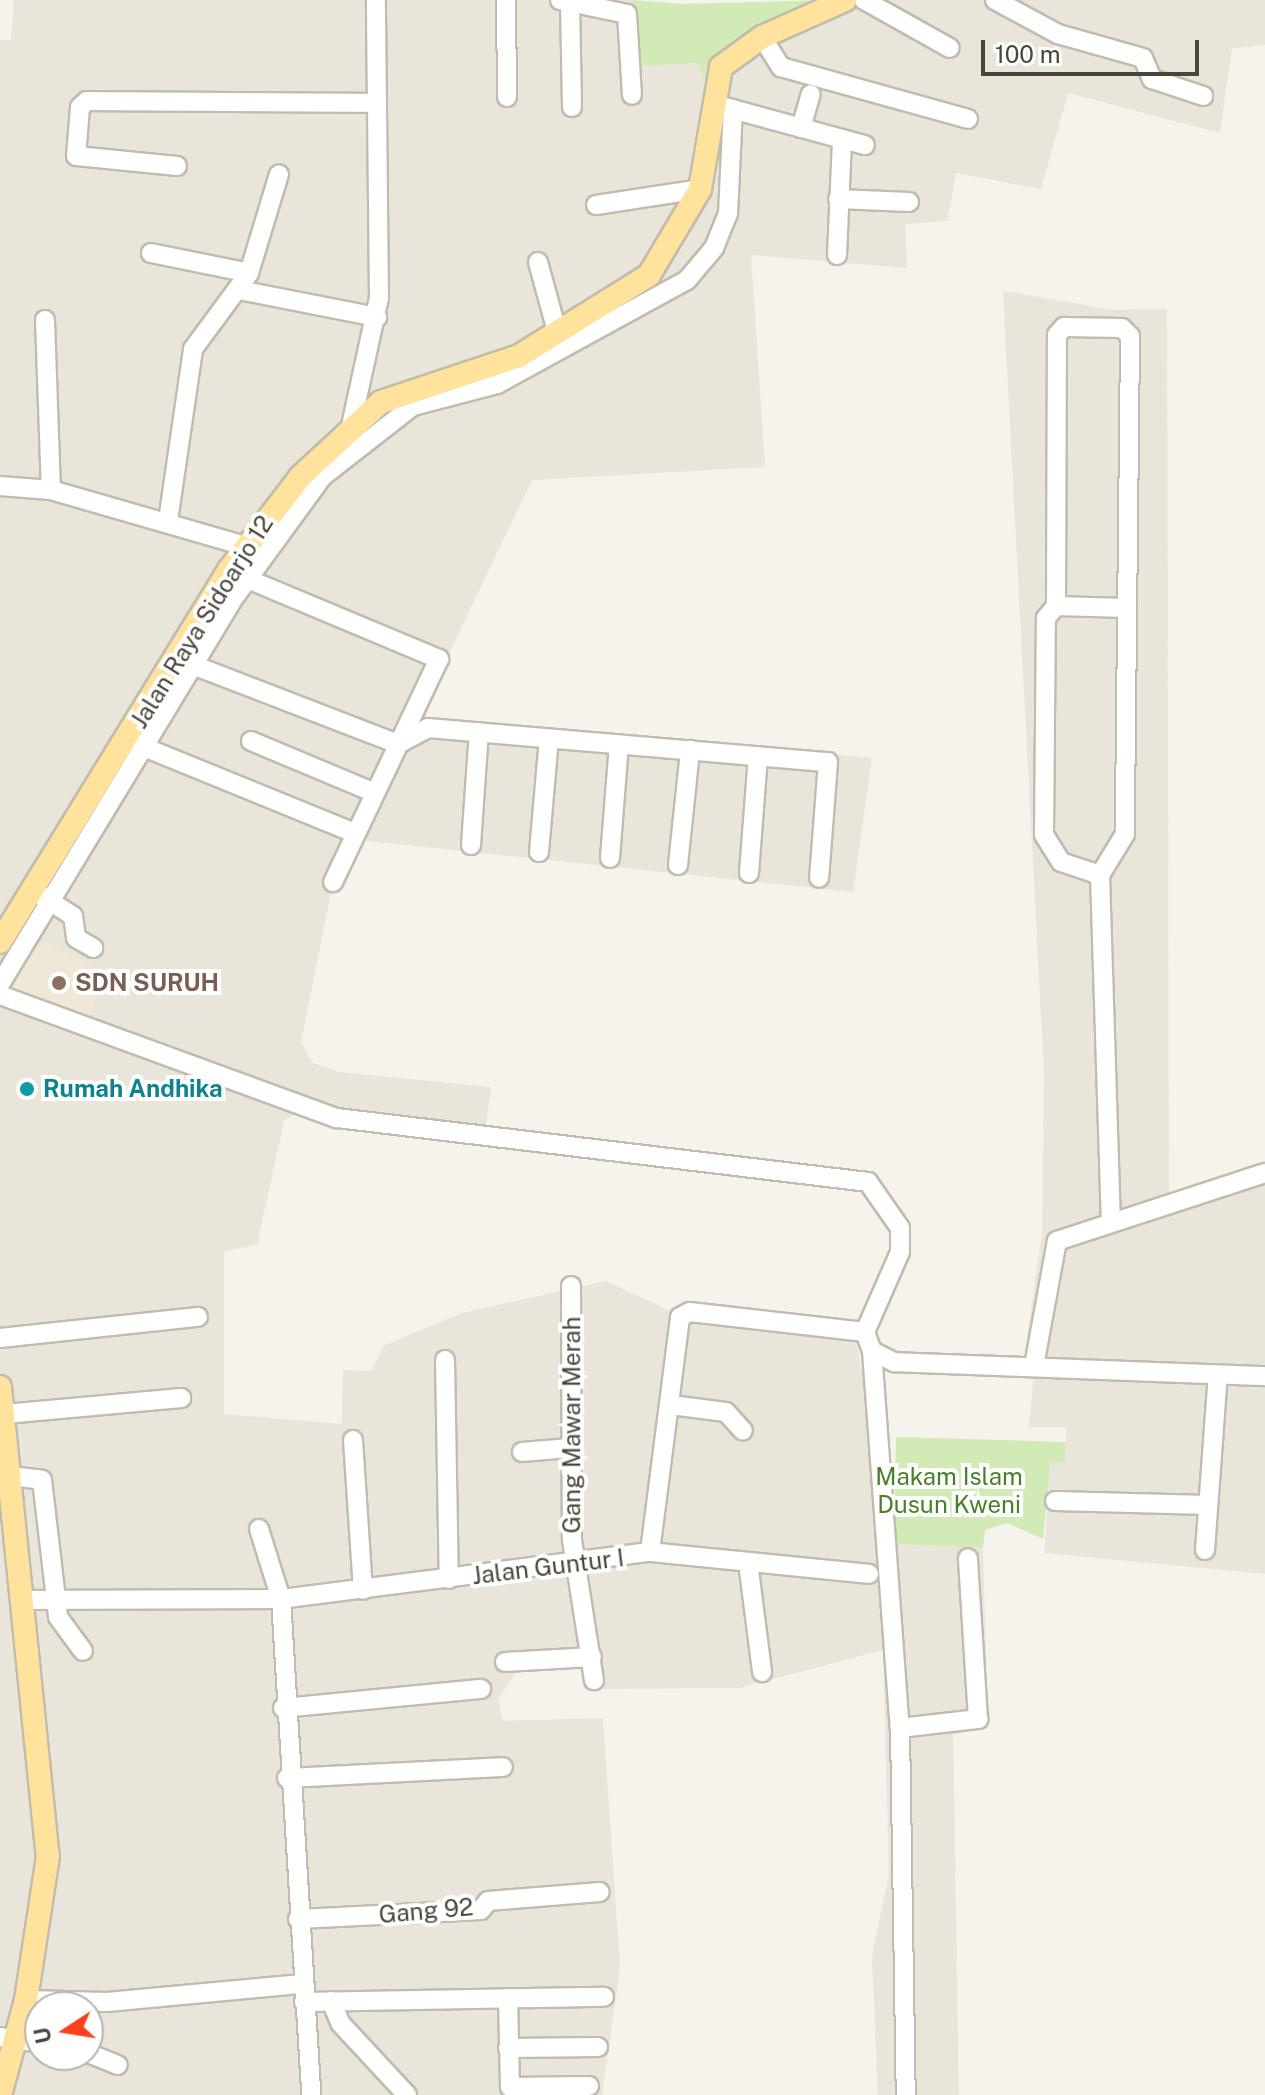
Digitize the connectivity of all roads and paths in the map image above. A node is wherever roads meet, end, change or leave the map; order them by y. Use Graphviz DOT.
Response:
graph roads {
  1 [pos="376,0"];
  2 [pos="506,0"];
  3 [pos="995,0"];
  4 [pos="565,1"];
  5 [pos="861,3"];
  6 [pos="765,45"];
  7 [pos="950,48"];
  8 [pos="811,94"];
  9 [pos="632,95"];
  10 [pos="1203,96"];
  11 [pos="507,97"];
  12 [pos="376,103"];
  13 [pos="723,106"];
  14 [pos="572,107"];
  15 [pos="968,119"];
  16 [pos="801,128"];
  17 [pos="842,139"];
  18 [pos="865,145"];
  19 [pos="177,166"];
  20 [pos="279,174"];
  21 [pos="700,189"];
  22 [pos="838,199"];
  23 [pos="909,202"];
  24 [pos="596,205"];
  25 [pos="151,253"];
  26 [pos="837,255"];
  27 [pos="538,262"];
  28 [pos="249,273"];
  29 [pos="239,290"];
  30 [pos="377,317"];
  31 [pos="45,320"];
  32 [pos="558,335"];
  33 [pos="454,388"];
  34 [pos="351,426"];
  35 [pos="0,486"];
  36 [pos="51,490"];
  37 [pos="168,521"];
  38 [pos="245,546"];
  39 [pos="238,575"];
  40 [pos="1056,606"];
  41 [pos="1127,608"];
  42 [pos="193,665"];
  43 [pos="479,732"];
  44 [pos="549,738"];
  45 [pos="251,741"];
  46 [pos="398,744"];
  47 [pos="619,744"];
  48 [pos="137,745"];
  49 [pos="690,750"];
  50 [pos="758,756"];
  51 [pos="373,792"];
  52 [pos="354,833"];
  53 [pos="471,845"];
  54 [pos="539,852"];
  55 [pos="610,858"];
  56 [pos="678,865"];
  57 [pos="749,873"];
  58 [pos="1100,875"];
  59 [pos="819,878"];
  60 [pos="333,882"];
  61 [pos="43,896"];
  62 [pos="0,942"];
  63 [pos="93,948"];
  64 [pos="0,984"];
  65 [pos="0,995"];
  66 [pos="1265,1173"];
  67 [pos="1111,1219"];
  68 [pos="571,1286"];
  69 [pos="198,1317"];
  70 [pos="865,1332"];
  71 [pos="6,1337"];
  72 [pos="872,1351"];
  73 [pos="445,1360"];
  74 [pos="1034,1366"];
  75 [pos="1218,1375"];
  76 [pos="1265,1376"];
  77 [pos="0,1387"];
  78 [pos="181,1398"];
  79 [pos="671,1405"];
  80 [pos="15,1413"];
  81 [pos="743,1431"];
  82 [pos="353,1440"];
  83 [pos="570,1448"];
  84 [pos="4,1450"];
  85 [pos="522,1452"];
  86 [pos="20,1476"];
  87 [pos="1055,1501"];
  88 [pos="1208,1505"];
  89 [pos="259,1529"];
  90 [pos="1205,1550"];
  91 [pos="650,1552"];
  92 [pos="968,1558"];
  93 [pos="748,1562"];
  94 [pos="575,1564"];
  95 [pos="869,1574"];
  96 [pos="449,1579"];
  97 [pos="363,1590"];
  98 [pos="281,1599"];
  99 [pos="37,1600"];
  100 [pos="83,1651"];
  101 [pos="592,1657"];
  102 [pos="505,1662"];
  103 [pos="762,1672"];
  104 [pos="594,1680"];
  105 [pos="481,1689"];
  106 [pos="283,1708"];
  107 [pos="900,1728"];
  108 [pos="503,1767"];
  109 [pos="287,1778"];
  110 [pos="600,1892"];
  111 [pos="298,1919"];
  112 [pos="36,1991"];
  113 [pos="303,1993"];
  114 [pos="604,1997"];
  115 [pos="508,1998"];
  116 [pos="104,2000"];
  117 [pos="331,2001"];
  118 [pos="23,2040"];
  119 [pos="598,2047"];
  120 [pos="508,2048"];
  121 [pos="104,2059"];
  122 [pos="118,2065"];
  123 [pos="589,2086"];
  124 [pos="0,2095"];
  125 [pos="311,2095"];
  126 [pos="407,2095"];
  127 [pos="906,2095"];
  1 -- 12 [label="street"];
  2 -- 11 [label="street"];
  3 -- 10 [label="street"];
  4 -- 9 [label="street"];
  4 -- 14 [label="street"];
  5 -- 6 [label="main road, Jalan Raya Sidoarjo 12"];
  5 -- 7 [label="street"];
  6 -- 13 [label="main road, Jalan Raya Sidoarjo 12"];
  6 -- 15 [label="street"];
  8 -- 16 [label="street"];
  12 -- 19 [label="street"];
  12 -- 30 [label="street"];
  13 -- 16 [label="street"];
  13 -- 21 [label="main road, Jalan Raya Sidoarjo 12"];
  13 -- 33 [label="street"];
  16 -- 17 [label="street"];
  17 -- 18 [label="street"];
  17 -- 22 [label="street"];
  20 -- 28 [label="street"];
  21 -- 24 [label="street"];
  21 -- 32 [label="main road, Jalan Raya Sidoarjo 12"];
  22 -- 23 [label="street"];
  22 -- 26 [label="street"];
  25 -- 28 [label="street"];
  27 -- 32 [label="street"];
  28 -- 29 [label="street"];
  29 -- 30 [label="street"];
  29 -- 37 [label="street"];
  30 -- 34 [label="street"];
  31 -- 36 [label="street"];
  32 -- 33 [label="main road, Jalan Raya Sidoarjo 12"];
  33 -- 34 [label="main road, Jalan Raya Sidoarjo 12"];
  33 -- 39 [label="street"];
  34 -- 38 [label="main road, Jalan Raya Sidoarjo 12"];
  35 -- 36 [label="street"];
  36 -- 37 [label="street"];
  37 -- 38 [label="street"];
  38 -- 39 [label="main road, Jalan Raya Sidoarjo 12"];
  39 -- 42 [label="street"];
  39 -- 46 [label="street"];
  39 -- 48 [label="main road, Jalan Raya Sidoarjo 12"];
  40 -- 41 [label="street"];
  40 -- 41 [label="street"];
  40 -- 58 [label="street"];
  41 -- 58 [label="street"];
  42 -- 46 [label="street"];
  42 -- 48 [label="street"];
  43 -- 44 [label="street"];
  43 -- 46 [label="street"];
  43 -- 53 [label="street"];
  44 -- 47 [label="street"];
  44 -- 54 [label="street"];
  45 -- 51 [label="street"];
  46 -- 51 [label="street"];
  47 -- 49 [label="street"];
  47 -- 55 [label="street"];
  48 -- 52 [label="street"];
  48 -- 61 [label="main road, Jalan Raya Sidoarjo 12"];
  49 -- 50 [label="street"];
  49 -- 56 [label="street"];
  50 -- 57 [label="street"];
  50 -- 59 [label="street"];
  51 -- 52 [label="street"];
  52 -- 60 [label="street"];
  58 -- 67 [label="street"];
  61 -- 62 [label="main road, Jalan Raya Sidoarjo 12"];
  61 -- 63 [label="street"];
  61 -- 64 [label="street"];
  65 -- 70 [label="street"];
  66 -- 67 [label="street"];
  67 -- 74 [label="street"];
  68 -- 83 [label="street, Gang Mawar Merah"];
  69 -- 71 [label="street"];
  70 -- 72 [label="street"];
  70 -- 79 [label="street, Jalan Guntur I"];
  72 -- 74 [label="street"];
  72 -- 107 [label="street"];
  73 -- 96 [label="street"];
  74 -- 75 [label="street"];
  75 -- 76 [label="street"];
  75 -- 88 [label="street"];
  77 -- 80 [label="main road"];
  78 -- 80 [label="street"];
  79 -- 81 [label="street"];
  79 -- 91 [label="street, Jalan Guntur I"];
  80 -- 84 [label="main road"];
  82 -- 97 [label="street"];
  83 -- 85 [label="street"];
  83 -- 94 [label="street, Gang Mawar Merah"];
  84 -- 86 [label="main road"];
  86 -- 99 [label="main road"];
  86 -- 99 [label="street"];
  87 -- 88 [label="street"];
  88 -- 90 [label="street"];
  89 -- 98 [label="street"];
  91 -- 93 [label="street"];
  91 -- 94 [label="street, Jalan Guntur I"];
  92 -- 107 [label="street"];
  93 -- 95 [label="street"];
  93 -- 103 [label="street"];
  94 -- 96 [label="street, Jalan Guntur I"];
  94 -- 101 [label="street, Gang Mawar Merah"];
  96 -- 97 [label="street, Jalan Guntur I"];
  97 -- 98 [label="street, Jalan Guntur I"];
  98 -- 99 [label="street, Jalan Guntur I"];
  98 -- 106 [label="street"];
  99 -- 100 [label="street"];
  99 -- 112 [label="main road"];
  101 -- 102 [label="street"];
  101 -- 104 [label="street, Gang Mawar Merah"];
  105 -- 106 [label="street"];
  106 -- 109 [label="street"];
  107 -- 127 [label="street"];
  108 -- 109 [label="street"];
  109 -- 111 [label="street"];
  110 -- 111 [label="street, Gang 92"];
  111 -- 113 [label="street"];
  113 -- 116 [label="street"];
  113 -- 117 [label="street"];
  113 -- 125 [label="street"];
  114 -- 115 [label="street"];
  115 -- 117 [label="street"];
  115 -- 120 [label="street"];
  117 -- 126 [label="street"];
  118 -- 124 [label="main road"];
  119 -- 120 [label="street"];
  120 -- 123 [label="street"];
  121 -- 122 [label="street"];
}
